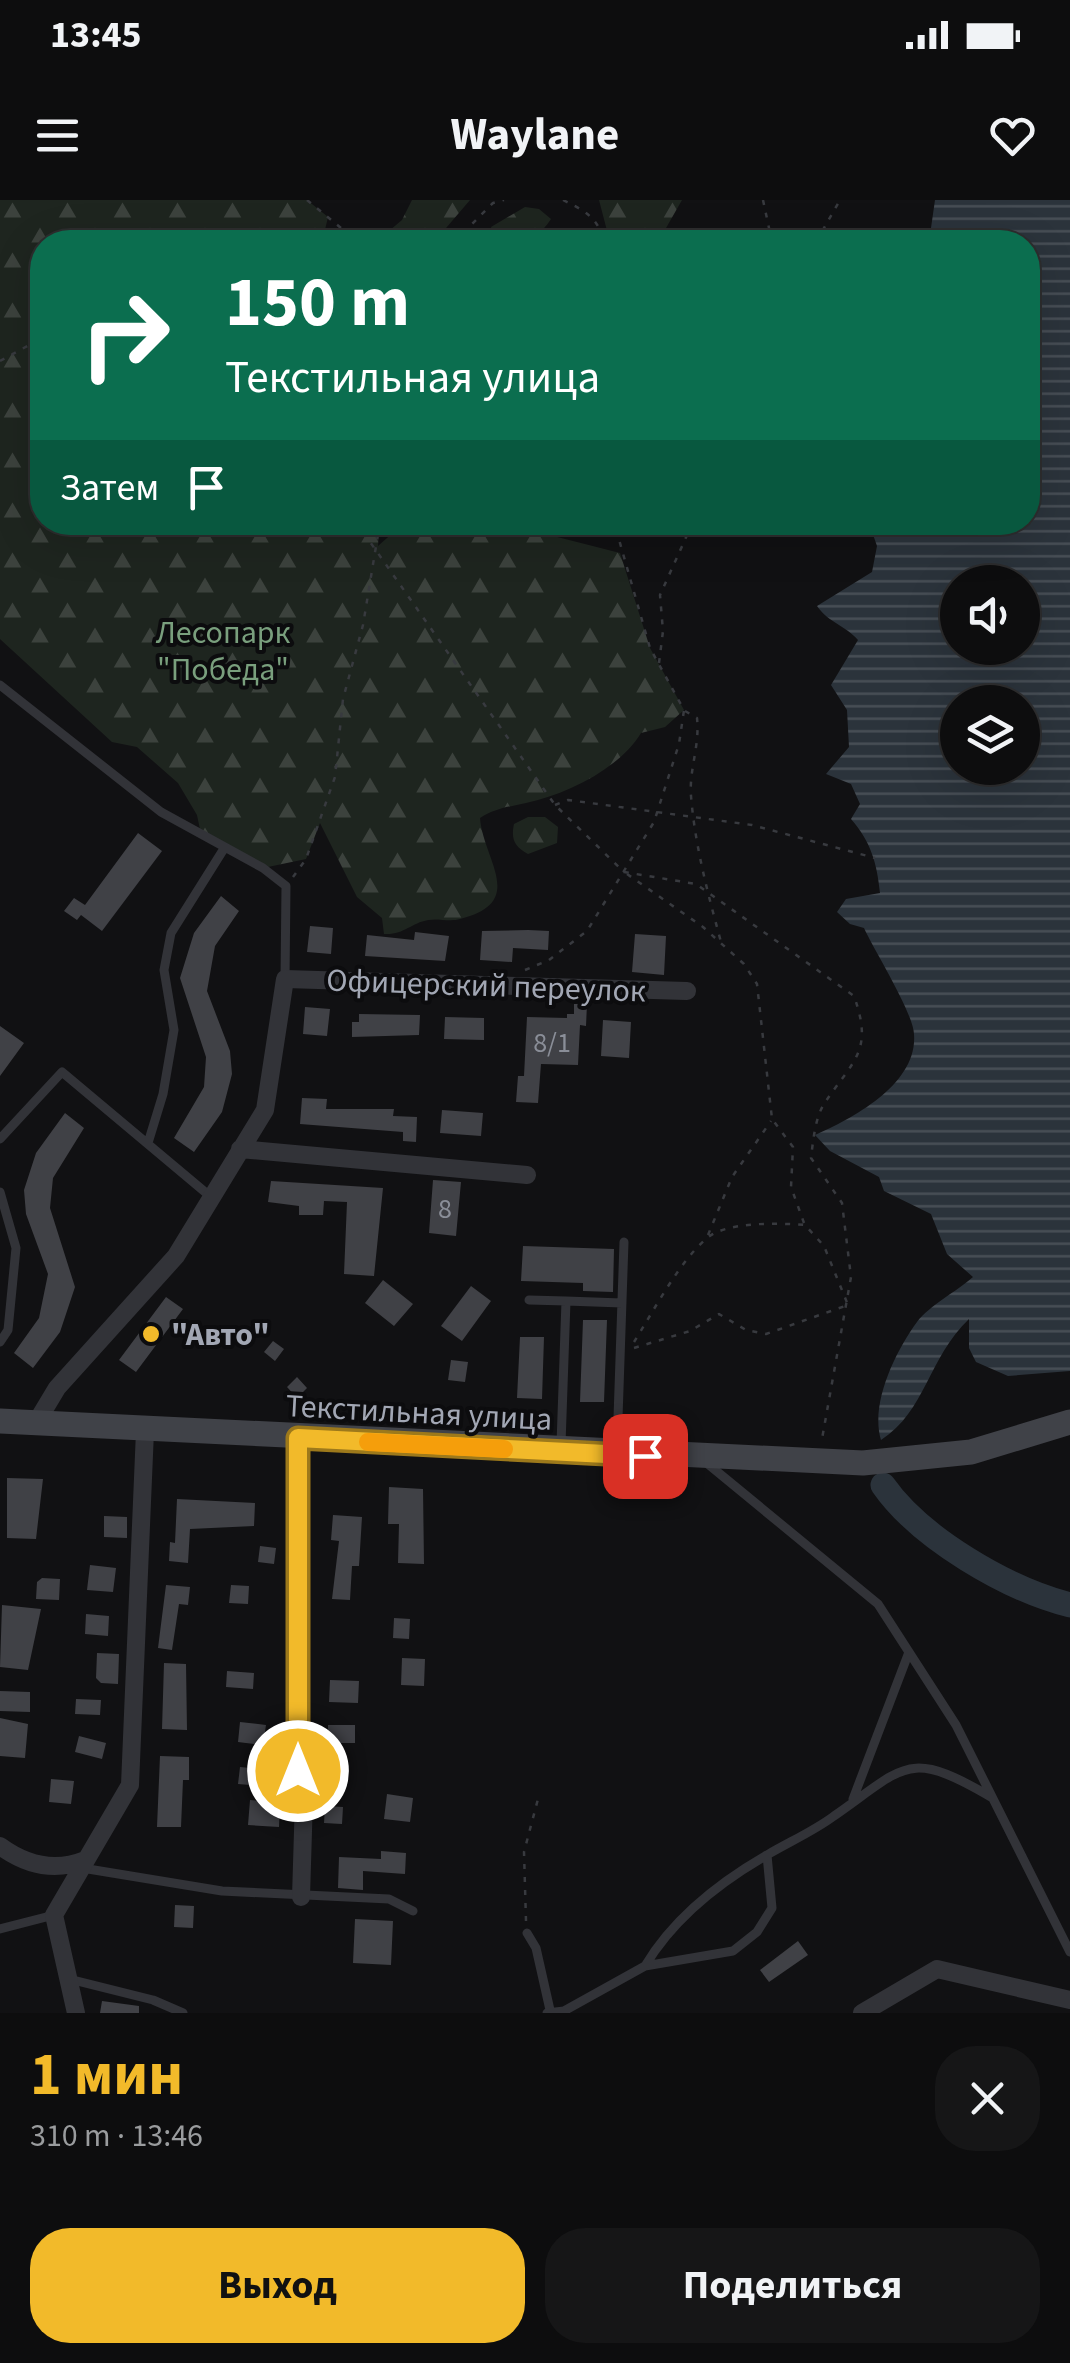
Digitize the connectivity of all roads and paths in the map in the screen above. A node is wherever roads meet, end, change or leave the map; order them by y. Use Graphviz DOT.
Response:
graph roads {
  1 [pos="307,200"];
  2 [pos="504,200"];
  3 [pos="563,200"];
  4 [pos="764,200"];
  5 [pos="840,200"];
  6 [pos="342,230"];
  7 [pos="466,230"];
  8 [pos="600,230"];
  9 [pos="770,230"];
  10 [pos="823,230"];
  11 [pos="30,345"];
  12 [pos="0,361"];
  13 [pos="365,535"];
  14 [pos="378,535"];
  15 [pos="616,535"];
  16 [pos="686,535"];
  17 [pos="376,551"];
  18 [pos="659,664"];
  19 [pos="0,685"];
  20 [pos="684,710"];
  21 [pos="555,805"];
  22 [pos="657,812"];
  23 [pos="694,816"];
  24 [pos="225,847"];
  25 [pos="875,858"];
  26 [pos="624,872"];
  27 [pos="286,886"];
  28 [pos="706,892"];
  29 [pos="721,944"];
  30 [pos="518,973"];
  31 [pos="286,979"];
  32 [pos="687,990"];
  33 [pos="772,1118"];
  34 [pos="0,1139"];
  35 [pos="148,1144"];
  36 [pos="240,1149"];
  37 [pos="527,1175"];
  38 [pos="0,1192"];
  39 [pos="210,1197"];
  40 [pos="805,1225"];
  41 [pos="707,1236"];
  42 [pos="624,1242"];
  43 [pos="529,1300"];
  44 [pos="566,1302"];
  45 [pos="622,1303"];
  46 [pos="848,1305"];
  47 [pos="0,1342"];
  48 [pos="0,1421"];
  49 [pos="1070,1422"];
  50 [pos="36,1423"];
  51 [pos="145,1431"];
  52 [pos="298,1438"];
  53 [pos="822,1439"];
  54 [pos="561,1452"];
  55 [pos="617,1454"];
  56 [pos="700,1459"];
  57 [pos="908,1652"];
  58 [pos="993,1799"];
  59 [pos="538,1800"];
  60 [pos="852,1802"];
  61 [pos="0,1846"];
  62 [pos="767,1855"];
  63 [pos="84,1864"];
  64 [pos="300,1897"];
  65 [pos="414,1911"];
  66 [pos="54,1915"];
  67 [pos="0,1929"];
  68 [pos="527,1933"];
  69 [pos="1070,1952"];
  70 [pos="646,1966"];
  71 [pos="69,1979"];
  72 [pos="1070,2000"];
  73 [pos="548,2012"];
  74 [pos="76,2013"];
  75 [pos="183,2013"];
  76 [pos="862,2013"];
  1 -- 6 [label="path"];
  2 -- 7 [label="path"];
  3 -- 8 [label="path"];
  4 -- 9 [label="path"];
  5 -- 10 [label="path"];
  11 -- 12 [label="path"];
  13 -- 17 [label="path"];
  14 -- 17 [label="path"];
  15 -- 18 [label="path"];
  16 -- 18 [label="path"];
  17 -- 21 [label="path"];
  17 -- 27 [label="path"];
  18 -- 20 [label="path"];
  19 -- 24 [label="lane"];
  20 -- 22 [label="path"];
  20 -- 23 [label="path"];
  21 -- 22 [label="path"];
  21 -- 26 [label="path"];
  22 -- 23 [label="path"];
  22 -- 26 [label="path"];
  23 -- 25 [label="path"];
  23 -- 28 [label="path"];
  24 -- 27 [label="lane"];
  24 -- 35 [label="lane"];
  26 -- 28 [label="path"];
  26 -- 29 [label="path"];
  26 -- 30 [label="path"];
  27 -- 31 [label="lane"];
  28 -- 29 [label="path"];
  28 -- 46 [label="path"];
  29 -- 33 [label="path"];
  31 -- 32 [label="street, Офицерский переулок"];
  31 -- 36 [label="street"];
  33 -- 40 [label="path"];
  33 -- 41 [label="path"];
  34 -- 35 [label="lane"];
  35 -- 39 [label="lane"];
  36 -- 37 [label="street"];
  36 -- 39 [label="street"];
  38 -- 47 [label="lane"];
  39 -- 50 [label="street"];
  40 -- 41 [label="path"];
  40 -- 46 [label="path"];
  41 -- 46 [label="path"];
  42 -- 45 [label="lane"];
  43 -- 44 [label="lane"];
  44 -- 45 [label="lane"];
  44 -- 54 [label="lane"];
  45 -- 55 [label="lane"];
  46 -- 53 [label="path"];
  48 -- 50 [label="main road, Текстильная улица"];
  49 -- 56 [label="main road, Текстильная улица"];
  50 -- 51 [label="main road, Текстильная улица"];
  51 -- 52 [label="main road, Текстильная улица"];
  51 -- 63 [label="street"];
  52 -- 54 [label="main road, Текстильная улица"];
  52 -- 64 [label="street"];
  54 -- 55 [label="main road, Текстильная улица"];
  55 -- 56 [label="main road, Текстильная улица"];
  56 -- 57 [label="lane"];
  57 -- 58 [label="lane"];
  57 -- 60 [label="lane"];
  58 -- 60 [label="lane"];
  58 -- 69 [label="lane"];
  59 -- 68 [label="path"];
  60 -- 62 [label="lane"];
  61 -- 63 [label="street"];
  62 -- 70 [label="lane"];
  62 -- 70 [label="lane"];
  63 -- 64 [label="lane"];
  63 -- 66 [label="street"];
  64 -- 65 [label="lane"];
  66 -- 67 [label="lane"];
  66 -- 71 [label="street"];
  68 -- 73 [label="lane"];
  70 -- 73 [label="lane"];
  71 -- 74 [label="street"];
  71 -- 75 [label="lane"];
  72 -- 76 [label="street"];
}
